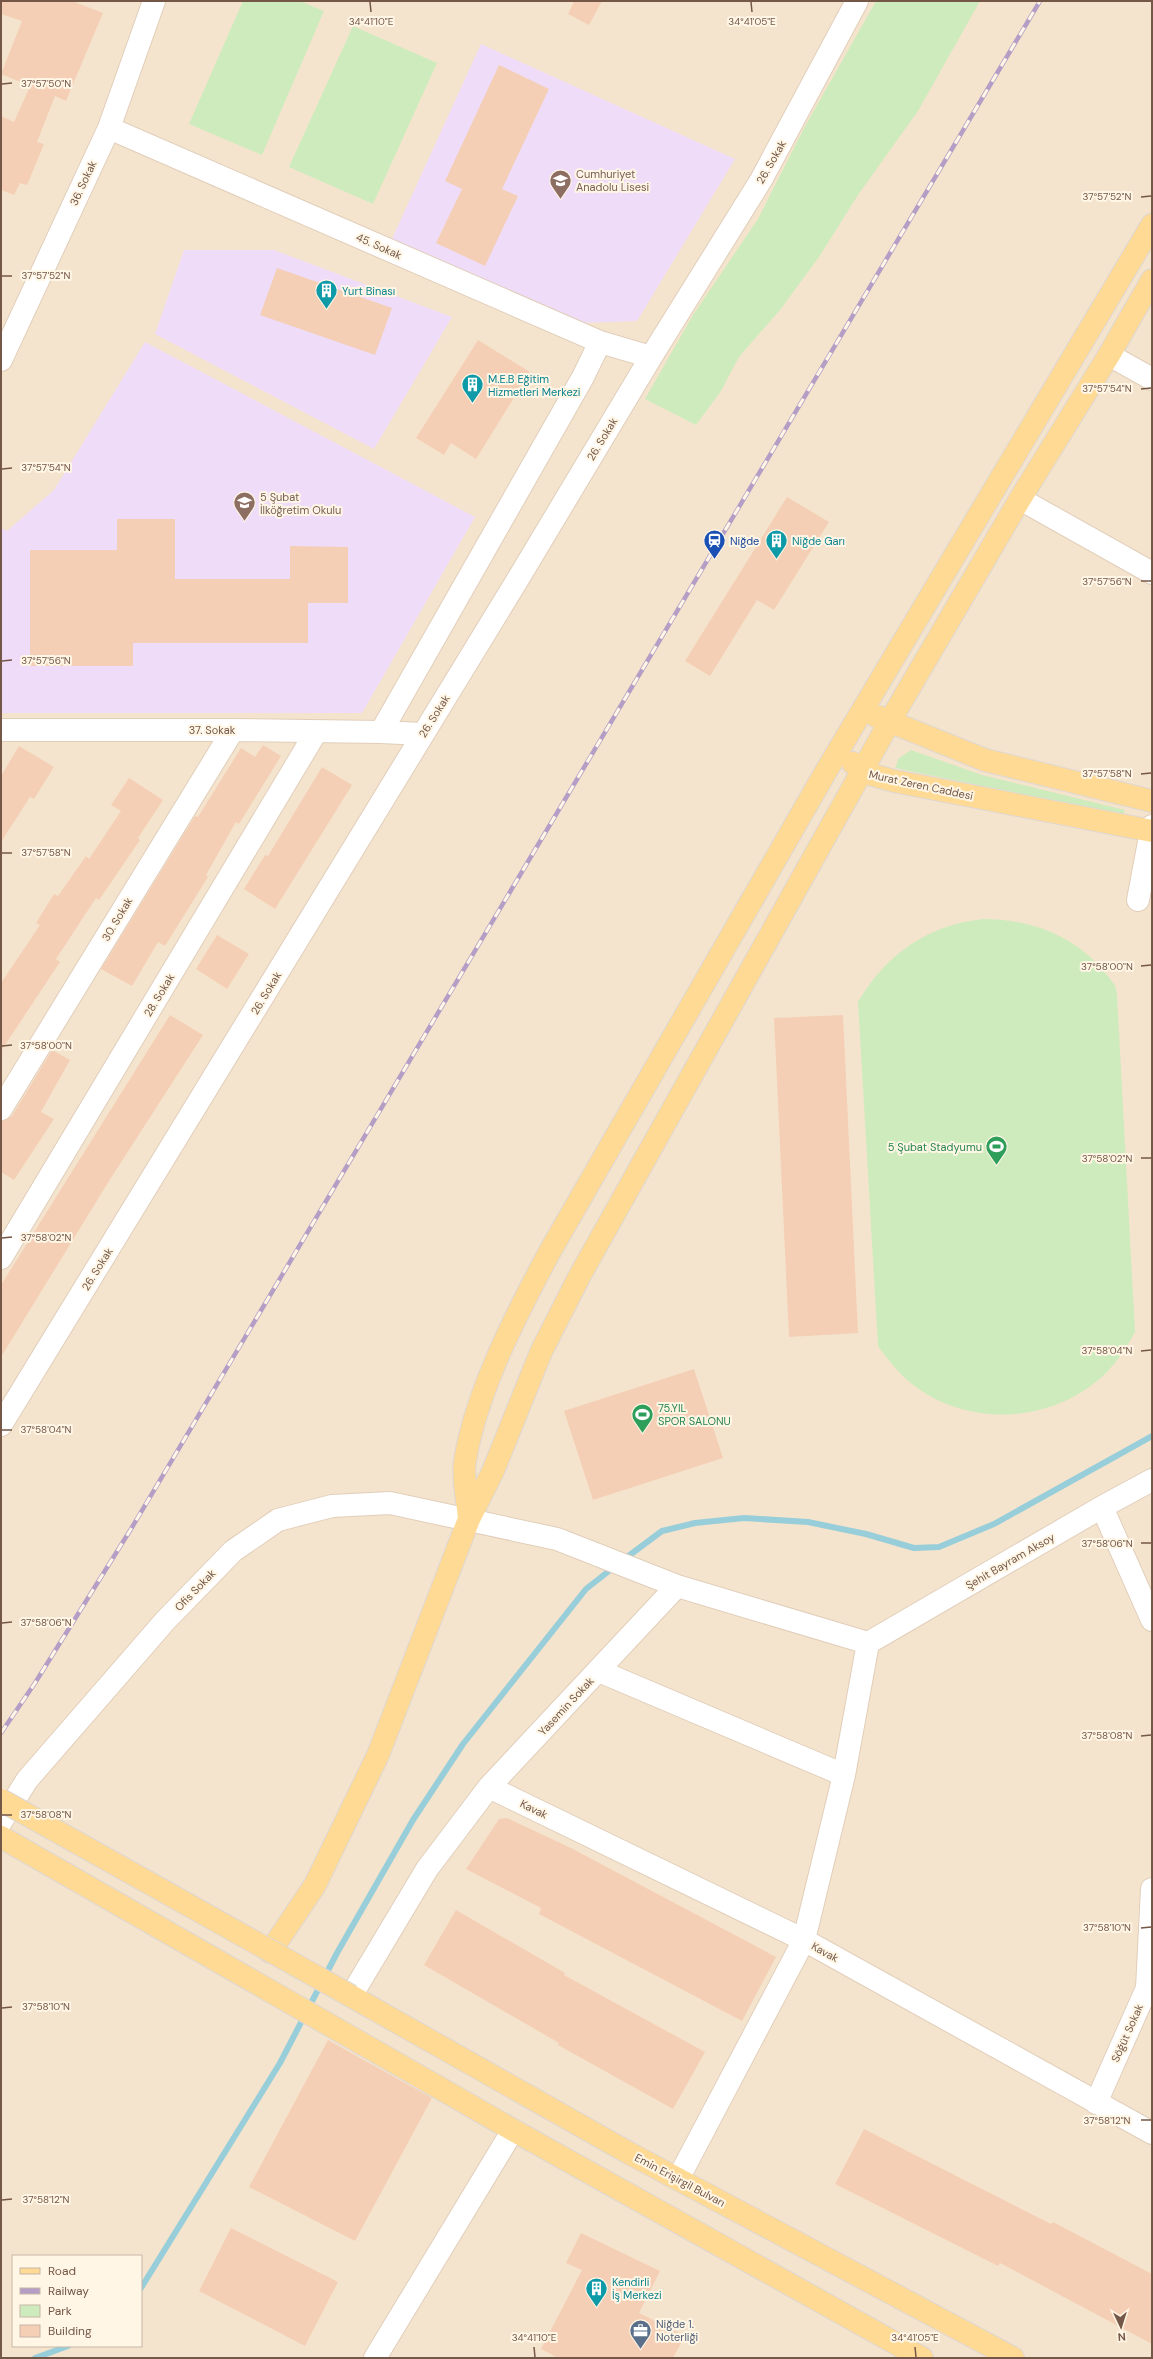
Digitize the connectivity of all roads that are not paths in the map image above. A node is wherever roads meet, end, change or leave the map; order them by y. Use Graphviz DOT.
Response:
graph roads {
  1 [pos="857,1"];
  2 [pos="151,2"];
  3 [pos="109,128"];
  4 [pos="1152,225"];
  5 [pos="1152,280"];
  6 [pos="600,342"];
  7 [pos="3,353"];
  8 [pos="1109,355"];
  9 [pos="651,357"];
  10 [pos="1152,379"];
  11 [pos="1020,498"];
  12 [pos="1152,572"];
  13 [pos="890,721"];
  14 [pos="1,730"];
  15 [pos="233,730"];
  16 [pos="316,732"];
  17 [pos="381,732"];
  18 [pos="850,733"];
  19 [pos="422,734"];
  20 [pos="862,772"];
  21 [pos="1152,801"];
  22 [pos="1152,830"];
  23 [pos="1138,900"];
  24 [pos="1,1109"];
  25 [pos="1,1258"];
  26 [pos="1,1425"];
  27 [pos="1152,1480"];
  28 [pos="1102,1507"];
  29 [pos="469,1519"];
  30 [pos="678,1586"];
  31 [pos="1152,1620"];
  32 [pos="868,1643"];
  33 [pos="599,1671"];
  34 [pos="844,1775"];
  35 [pos="489,1787"];
  36 [pos="1,1800"];
  37 [pos="1,1822"];
  38 [pos="1,1837"];
  39 [pos="1152,1889"];
  40 [pos="804,1940"];
  41 [pos="270,1952"];
  42 [pos="351,1996"];
  43 [pos="1096,2103"];
  44 [pos="514,2130"];
  45 [pos="1152,2133"];
  46 [pos="678,2179"];
  47 [pos="374,2358"];
  48 [pos="922,2358"];
  49 [pos="1013,2358"];
  1 -- 9 [label="street, 26. Sokak"];
  2 -- 3 [label="street, 36. Sokak"];
  3 -- 6 [label="street, 45. Sokak"];
  3 -- 7 [label="street, 36. Sokak"];
  4 -- 18 [label="main road"];
  5 -- 8 [label="main road"];
  6 -- 9 [label="street, 45. Sokak"];
  6 -- 17 [label="street"];
  8 -- 10 [label="street"];
  8 -- 11 [label="main road"];
  9 -- 19 [label="street, 26. Sokak"];
  11 -- 12 [label="street"];
  11 -- 13 [label="main road"];
  13 -- 18 [label="main road"];
  13 -- 20 [label="main road"];
  13 -- 21 [label="main road"];
  14 -- 15 [label="street, 37. Sokak"];
  15 -- 16 [label="street, 37. Sokak"];
  15 -- 24 [label="street, 30. Sokak"];
  16 -- 17 [label="street, 37. Sokak"];
  16 -- 25 [label="street, 28. Sokak"];
  17 -- 19 [label="street, 37. Sokak"];
  18 -- 20 [label="main road, Murat Zeren Caddesi"];
  18 -- 29 [label="main road"];
  19 -- 26 [label="street, 26. Sokak"];
  20 -- 22 [label="main road, Murat Zeren Caddesi"];
  20 -- 29 [label="main road"];
  22 -- 23 [label="street"];
  27 -- 28 [label="street, Şehit Bayram Aksoy"];
  28 -- 31 [label="street"];
  28 -- 32 [label="street, Şehit Bayram Aksoy"];
  29 -- 30 [label="street, Ofis Sokak"];
  29 -- 37 [label="street, Ofis Sokak"];
  29 -- 41 [label="main road"];
  30 -- 32 [label="street"];
  30 -- 33 [label="street, Yasemin Sokak"];
  32 -- 34 [label="street"];
  33 -- 34 [label="street"];
  33 -- 35 [label="street, Yasemin Sokak"];
  34 -- 40 [label="street"];
  35 -- 40 [label="street, Kavak"];
  35 -- 42 [label="street, Yasemin Sokak"];
  36 -- 41 [label="main road, Emin Erişirgil Bulvarı, bridge"];
  38 -- 44 [label="main road"];
  39 -- 43 [label="street, Söğüt Sokak"];
  40 -- 43 [label="street, Kavak"];
  40 -- 46 [label="street"];
  41 -- 42 [label="main road, Emin Erişirgil Bulvarı, bridge"];
  42 -- 46 [label="main road, Emin Erişirgil Bulvarı"];
  43 -- 45 [label="street, Kavak"];
  44 -- 47 [label="street"];
  44 -- 48 [label="main road"];
  46 -- 49 [label="main road, Emin Erişirgil Bulvarı"];
}
